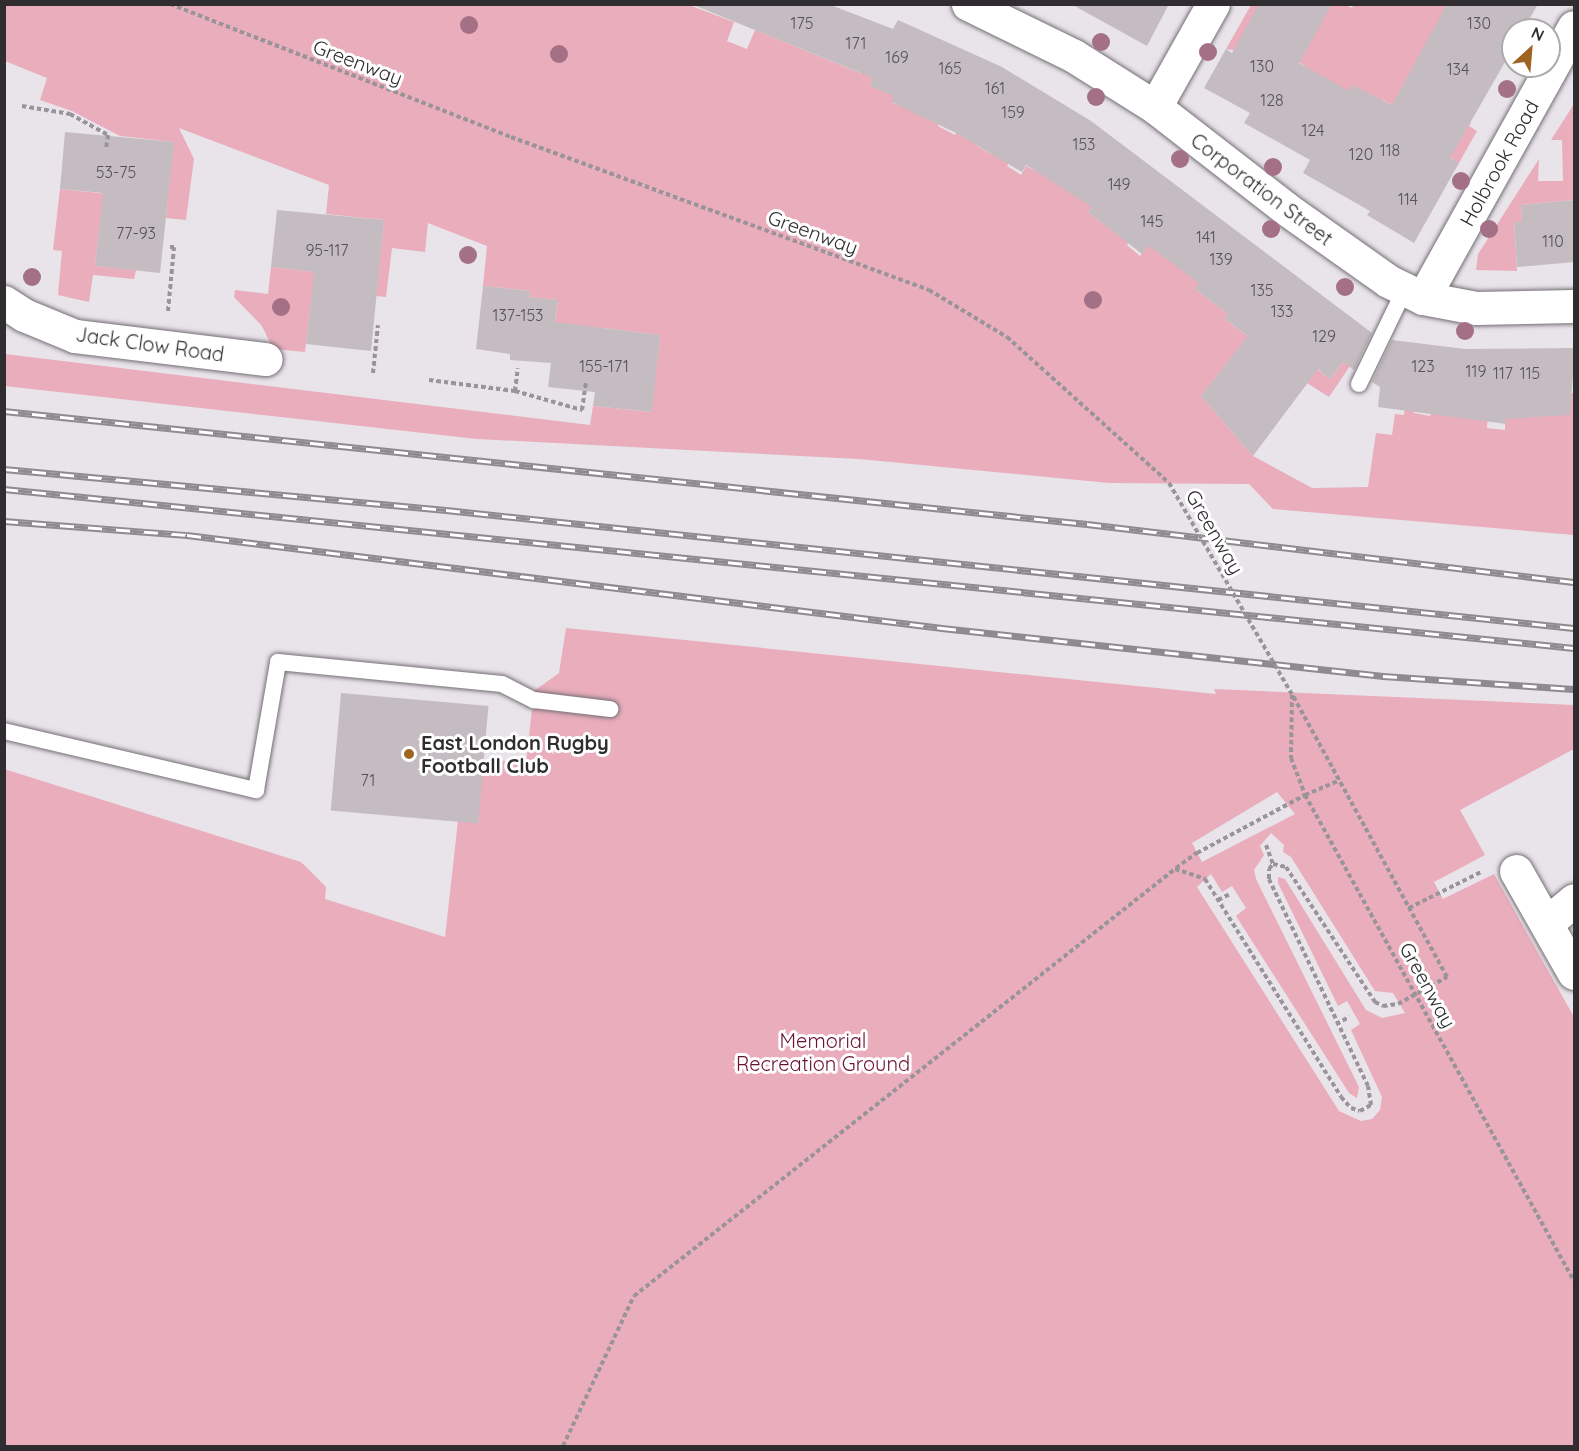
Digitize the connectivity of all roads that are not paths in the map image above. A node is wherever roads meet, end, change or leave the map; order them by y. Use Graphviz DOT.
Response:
graph roads {
  1 [pos="968,4"];
  2 [pos="1213,4"];
  3 [pos="1575,27"];
  4 [pos="1155,107"];
  5 [pos="1414,293"];
  6 [pos="4,302"];
  7 [pos="1575,306"];
  8 [pos="266,359"];
  9 [pos="1359,384"];
  10 [pos="610,709"];
  11 [pos="4,731"];
  12 [pos="1501,870"];
  13 [pos="1575,900"];
  14 [pos="1548,922"];
  15 [pos="1575,973"];
  1 -- 4 [label="street, Corporation Street"];
  2 -- 4 [label="street"];
  3 -- 5 [label="street, Holbrook Road"];
  4 -- 5 [label="street, Corporation Street"];
  5 -- 7 [label="street, Corporation Street"];
  5 -- 9 [label="lane"];
  6 -- 8 [label="street, Jack Clow Road"];
  10 -- 11 [label="lane"];
  12 -- 14 [label="street"];
  13 -- 14 [label="street"];
  14 -- 15 [label="street"];
}
